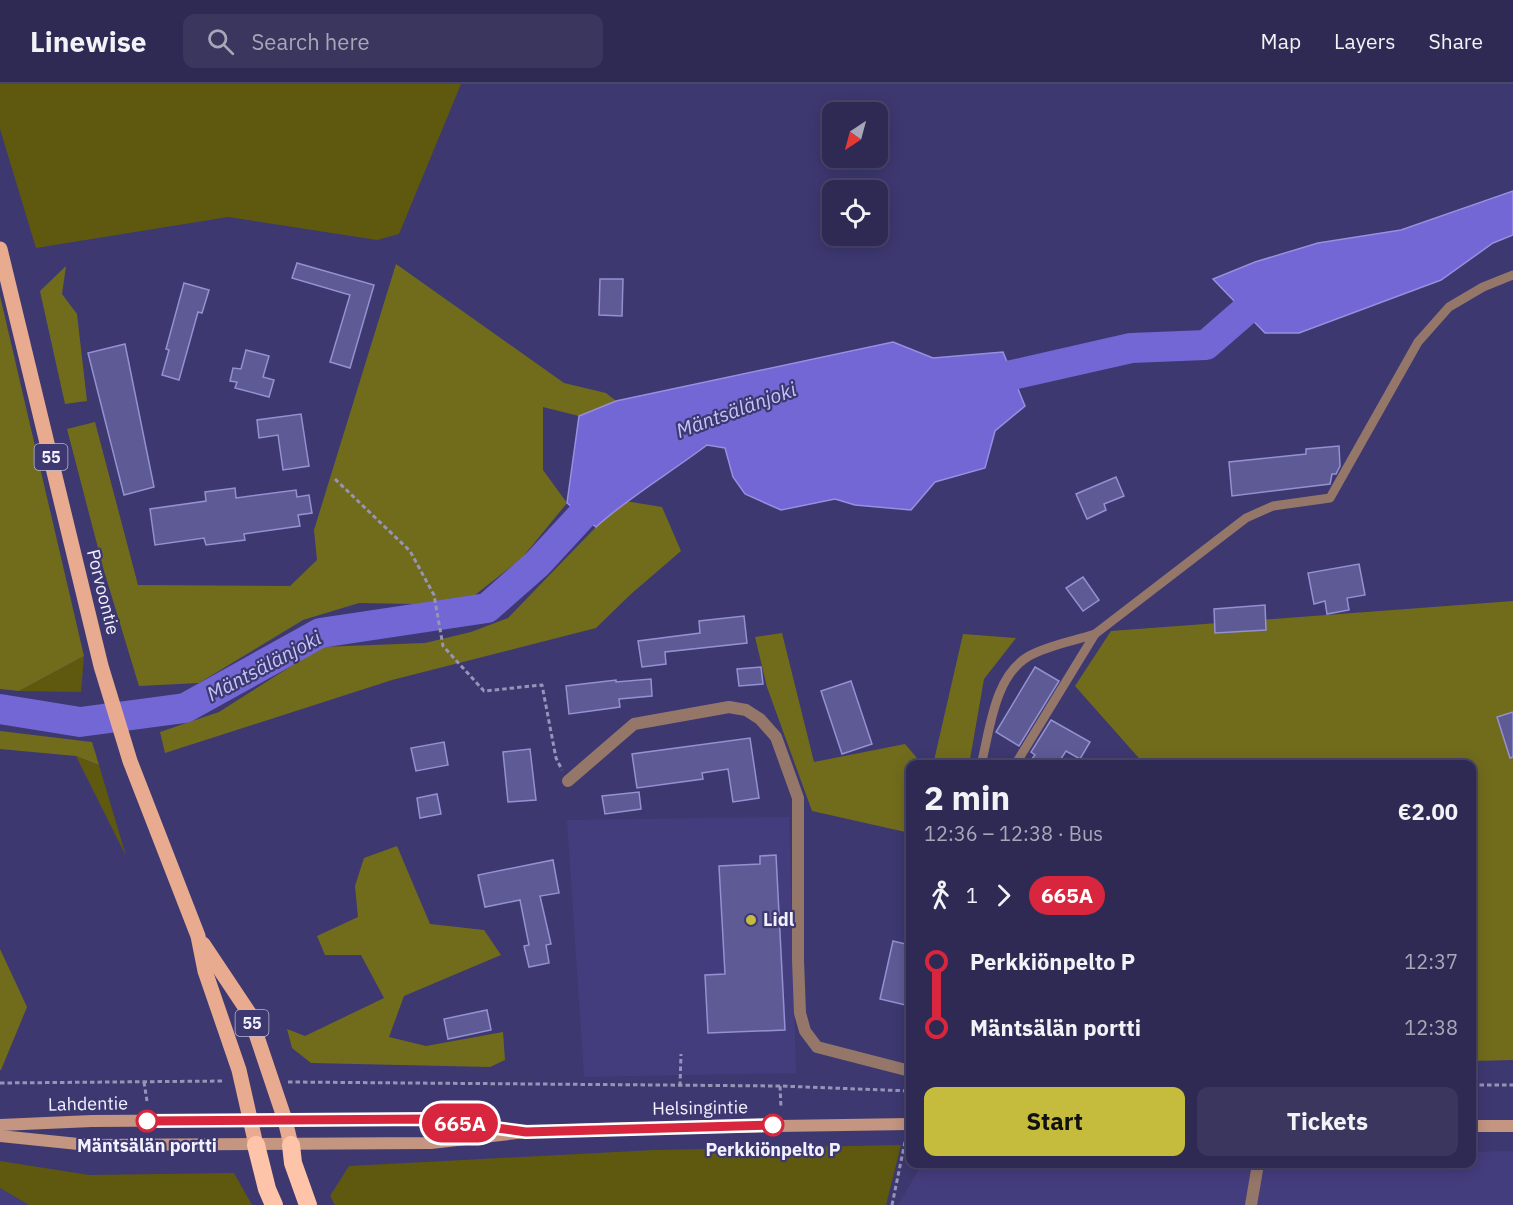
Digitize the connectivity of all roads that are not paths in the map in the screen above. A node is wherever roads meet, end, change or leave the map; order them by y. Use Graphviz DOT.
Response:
graph roads {
  1 [pos="0,249"];
  2 [pos="3,275"];
  3 [pos="1513,275"];
  4 [pos="1095,634"];
  5 [pos="982,760"];
  6 [pos="1018,760"];
  7 [pos="568,781"];
  8 [pos="198,936"];
  9 [pos="906,1070"];
  10 [pos="285,1120"];
  11 [pos="252,1122"];
  12 [pos="906,1124"];
  13 [pos="0,1125"];
  14 [pos="1476,1126"];
  15 [pos="1513,1126"];
  16 [pos="526,1132"];
  17 [pos="0,1136"];
  18 [pos="256,1145"];
  19 [pos="291,1145"];
  20 [pos="1257,1168"];
  21 [pos="274,1205"];
  22 [pos="308,1205"];
  23 [pos="1251,1205"];
  1 -- 2 [label="main road, Porvoontie / 55"];
  2 -- 8 [label="main road, Porvoontie / 55"];
  3 -- 4 [label="lane"];
  4 -- 5 [label="lane"];
  4 -- 6 [label="lane"];
  7 -- 9 [label="street"];
  8 -- 10 [label="main road, Porvoontie / 55"];
  8 -- 11 [label="main road, Porvoontie / 55"];
  10 -- 11 [label="main road, Lahdentie"];
  10 -- 16 [label="main road, Helsingintie"];
  10 -- 19 [label="main road, Porvoontie / 55"];
  11 -- 13 [label="main road, Lahdentie"];
  11 -- 18 [label="main road, Porvoontie / 55"];
  12 -- 16 [label="main road, Helsingintie"];
  14 -- 15 [label="main road"];
  16 -- 19 [label="main road, Helsingintie"];
  17 -- 18 [label="main road, Lahdentie"];
  18 -- 19 [label="main road, Lahdentie"];
  18 -- 21 [label="highway"];
  19 -- 22 [label="highway"];
  20 -- 23 [label="street"];
}
